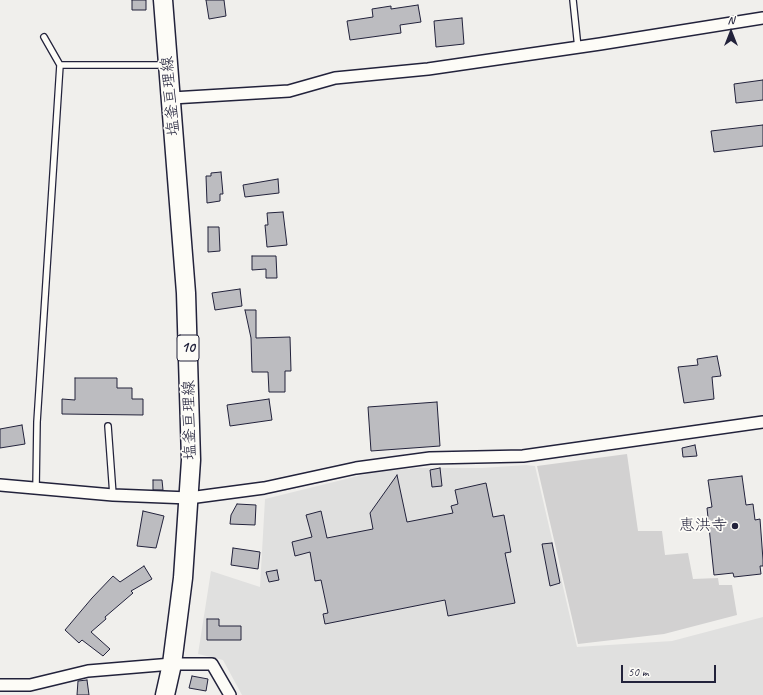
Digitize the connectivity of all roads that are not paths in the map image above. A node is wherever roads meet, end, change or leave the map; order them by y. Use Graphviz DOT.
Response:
graph roads {
  1 [pos="164,0"];
  2 [pos="572,0"];
  3 [pos="763,18"];
  4 [pos="44,36"];
  5 [pos="578,48"];
  6 [pos="60,65"];
  7 [pos="169,65"];
  8 [pos="172,98"];
  9 [pos="763,422"];
  10 [pos="108,426"];
  11 [pos="0,485"];
  12 [pos="36,488"];
  13 [pos="113,495"];
  14 [pos="189,498"];
  15 [pos="172,664"];
  16 [pos="0,685"];
  17 [pos="28,690"];
  18 [pos="165,695"];
  19 [pos="230,695"];
  1 -- 7 [label="main road, 塩釜亘理線 / 10"];
  2 -- 5 [label="lane"];
  3 -- 5 [label="street"];
  4 -- 6 [label="lane"];
  5 -- 8 [label="street"];
  6 -- 7 [label="lane"];
  6 -- 12 [label="lane"];
  7 -- 8 [label="main road, 塩釜亘理線 / 10"];
  8 -- 14 [label="main road, 塩釜亘理線 / 10"];
  9 -- 14 [label="street"];
  10 -- 13 [label="lane"];
  11 -- 12 [label="street"];
  12 -- 13 [label="street"];
  13 -- 14 [label="street"];
  14 -- 15 [label="main road, 塩釜亘理線 / 10"];
  15 -- 17 [label="street"];
  15 -- 18 [label="main road, 塩釜亘理線 / 10"];
  15 -- 19 [label="street"];
  16 -- 17 [label="street"];
}
